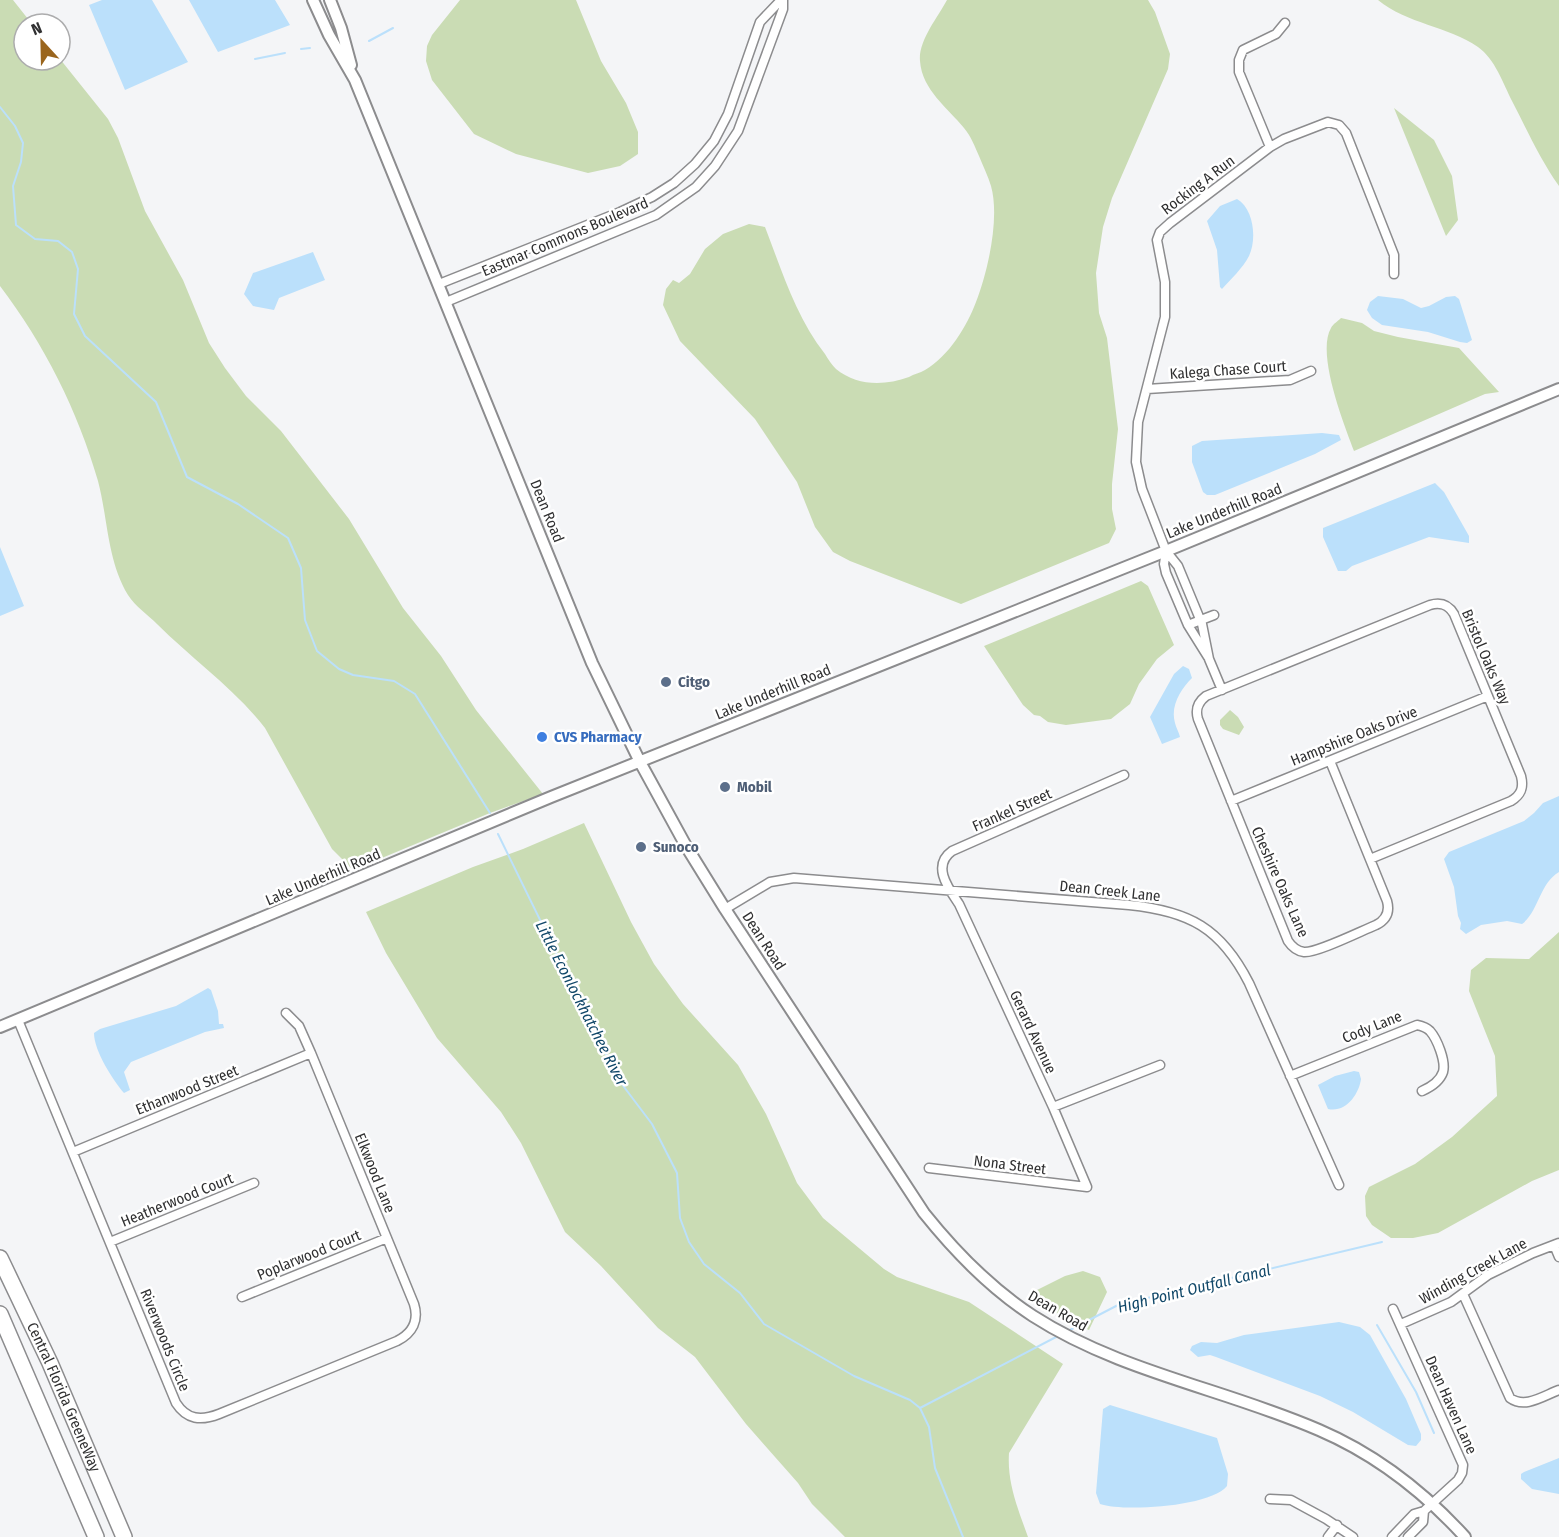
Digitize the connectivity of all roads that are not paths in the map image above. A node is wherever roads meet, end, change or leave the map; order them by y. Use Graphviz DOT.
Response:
graph roads {
  1 [pos="314,0"];
  2 [pos="330,0"];
  3 [pos="782,0"];
  4 [pos="1285,23"];
  5 [pos="355,80"];
  6 [pos="1270,147"];
  7 [pos="1394,274"];
  8 [pos="439,284"];
  9 [pos="446,302"];
  10 [pos="1311,371"];
  11 [pos="1147,389"];
  12 [pos="1559,389"];
  13 [pos="1166,551"];
  14 [pos="1214,615"];
  15 [pos="1201,620"];
  16 [pos="1188,625"];
  17 [pos="1209,659"];
  18 [pos="1222,690"];
  19 [pos="1488,696"];
  20 [pos="1330,761"];
  21 [pos="640,762"];
  22 [pos="1124,775"];
  23 [pos="1231,801"];
  24 [pos="1370,859"];
  25 [pos="950,890"];
  26 [pos="725,909"];
  27 [pos="286,1013"];
  28 [pos="18,1020"];
  29 [pos="0,1027"];
  30 [pos="311,1053"];
  31 [pos="1160,1065"];
  32 [pos="1290,1076"];
  33 [pos="1422,1091"];
  34 [pos="1053,1107"];
  35 [pos="73,1152"];
  36 [pos="929,1168"];
  37 [pos="254,1184"];
  38 [pos="1339,1185"];
  39 [pos="1087,1187"];
  40 [pos="387,1238"];
  41 [pos="110,1242"];
  42 [pos="1556,1244"];
  43 [pos="1559,1257"];
  44 [pos="0,1258"];
  45 [pos="1463,1294"];
  46 [pos="242,1297"];
  47 [pos="414,1304"];
  48 [pos="1393,1309"];
  49 [pos="0,1314"];
  50 [pos="1401,1324"];
  51 [pos="1559,1390"];
  52 [pos="1270,1499"];
  53 [pos="1428,1507"];
  54 [pos="1337,1525"];
  55 [pos="96,1537"];
  56 [pos="124,1537"];
  57 [pos="1328,1537"];
  58 [pos="1353,1537"];
  59 [pos="1392,1537"];
  60 [pos="1408,1537"];
  61 [pos="1465,1537"];
  1 -- 5 [label="street, Dean Road"];
  2 -- 5 [label="street, Dean Road"];
  3 -- 8 [label="street, Eastmar Commons Boulevard"];
  3 -- 9 [label="street, Eastmar Commons Boulevard"];
  4 -- 6 [label="street"];
  5 -- 8 [label="street, Dean Road"];
  6 -- 7 [label="street, Rocking A Run"];
  6 -- 11 [label="street, Rocking A Run"];
  8 -- 9 [label="street, Dean Road"];
  9 -- 21 [label="street, Dean Road"];
  10 -- 11 [label="street, Kalega Chase Court"];
  11 -- 13 [label="street, Rocking A Run"];
  12 -- 13 [label="street, Lake Underhill Road"];
  13 -- 15 [label="street, Rocking A Run"];
  13 -- 16 [label="street, Rocking A Run"];
  13 -- 21 [label="street, Lake Underhill Road"];
  14 -- 15 [label="street"];
  15 -- 16 [label="street"];
  15 -- 17 [label="street, Rocking A Run"];
  16 -- 17 [label="street, Rocking A Run"];
  17 -- 18 [label="street, Rocking A Run"];
  18 -- 19 [label="street, Bristol Oaks Way"];
  18 -- 23 [label="street, Cheshire Oaks Lane"];
  19 -- 20 [label="street, Hampshire Oaks Drive"];
  19 -- 24 [label="street, Bristol Oaks Way"];
  20 -- 23 [label="street, Hampshire Oaks Drive"];
  20 -- 24 [label="street, Cheshire Oaks Lane"];
  21 -- 26 [label="street, Dean Road"];
  21 -- 28 [label="street, Lake Underhill Road"];
  22 -- 25 [label="street, Frankel Street"];
  23 -- 24 [label="street, Cheshire Oaks Lane"];
  25 -- 26 [label="street, Dean Creek Lane"];
  25 -- 32 [label="street, Dean Creek Lane"];
  25 -- 34 [label="street, Gerard Avenue"];
  26 -- 53 [label="street, Dean Road"];
  27 -- 30 [label="street, Elkwood Lane"];
  28 -- 29 [label="street, Lake Underhill Road"];
  28 -- 35 [label="street, Riverwoods Circle"];
  30 -- 35 [label="street, Ethanwood Street"];
  30 -- 40 [label="street, Elkwood Lane"];
  31 -- 34 [label="street"];
  32 -- 33 [label="street, Cody Lane"];
  32 -- 38 [label="street, Dean Creek Lane"];
  34 -- 39 [label="street, Gerard Avenue"];
  35 -- 41 [label="street, Riverwoods Circle"];
  36 -- 39 [label="street, Nona Street"];
  37 -- 41 [label="street, Heatherwood Court"];
  40 -- 46 [label="street, Poplarwood Court"];
  40 -- 47 [label="street, Elkwood Lane"];
  41 -- 47 [label="street, Riverwoods Circle"];
  42 -- 43 [label="street"];
  42 -- 45 [label="street, Winding Creek Lane"];
  44 -- 56 [label="highway, Central Florida GreeneWay"];
  45 -- 50 [label="street, Winding Creek Lane"];
  45 -- 51 [label="street"];
  48 -- 50 [label="street, Dean Haven Lane"];
  49 -- 55 [label="highway, Central Florida GreeneWay"];
  50 -- 53 [label="street, Dean Haven Lane"];
  52 -- 54 [label="street"];
  53 -- 59 [label="street"];
  53 -- 60 [label="street"];
  53 -- 61 [label="street, Dean Road"];
  54 -- 57 [label="street"];
  54 -- 58 [label="street"];
}
